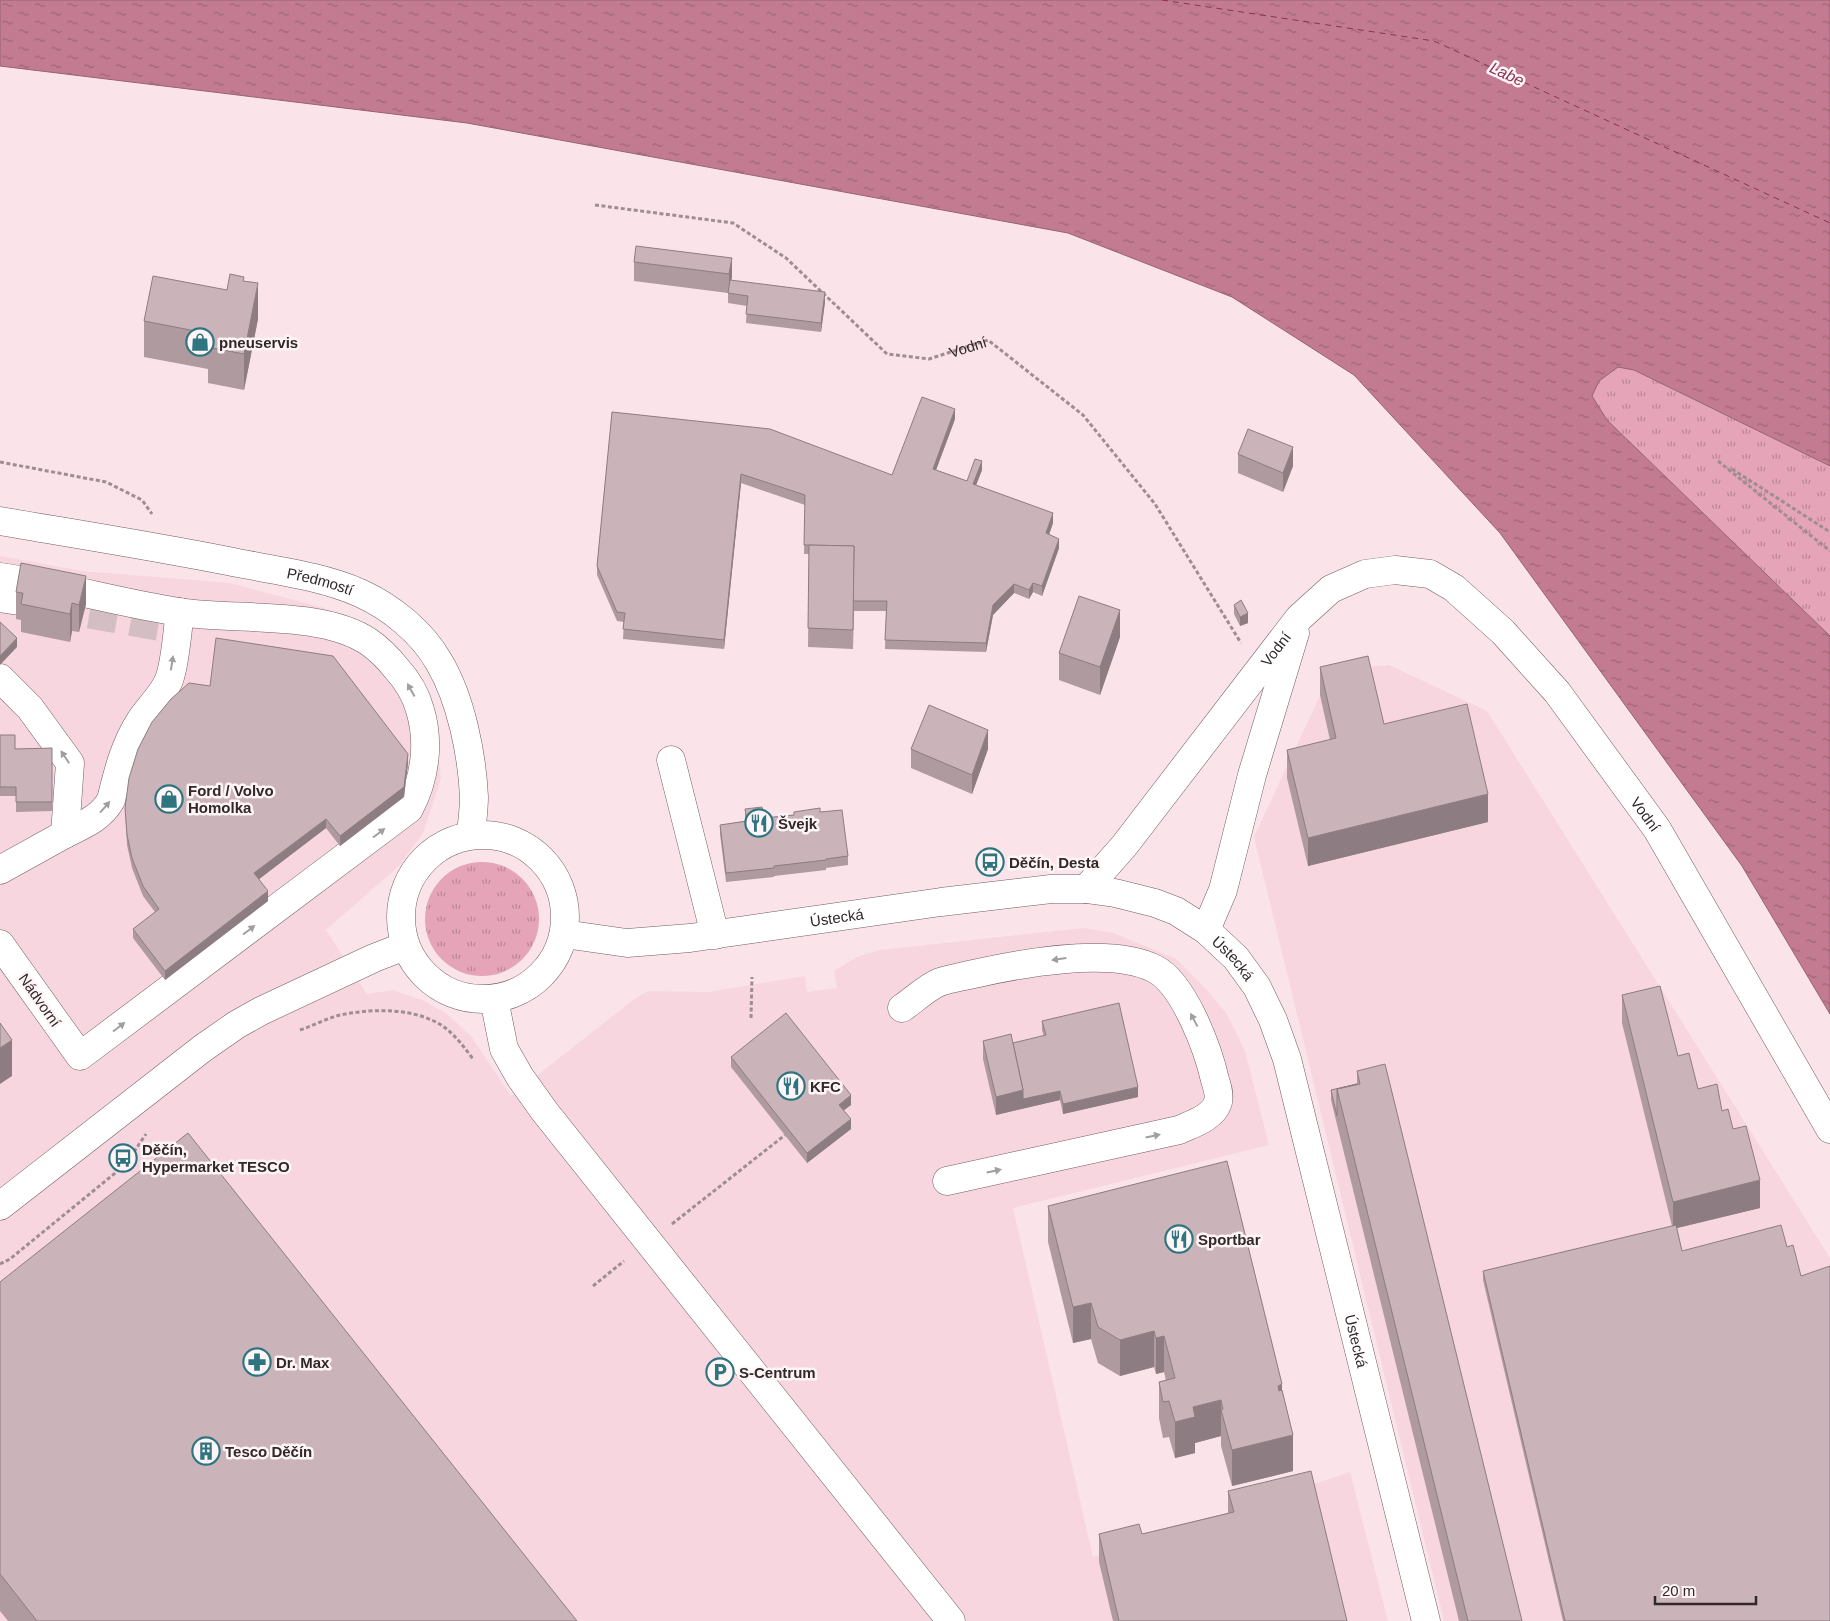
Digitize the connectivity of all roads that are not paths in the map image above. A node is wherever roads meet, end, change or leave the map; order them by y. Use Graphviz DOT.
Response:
graph roads {
  1 [pos="0,521"];
  2 [pos="0,577"];
  3 [pos="180,612"];
  4 [pos="1299,618"];
  5 [pos="0,678"];
  6 [pos="671,760"];
  7 [pos="65,834"];
  8 [pos="471,835"];
  9 [pos="0,870"];
  10 [pos="1086,889"];
  11 [pos="1206,930"];
  12 [pos="564,934"];
  13 [pos="715,935"];
  14 [pos="0,944"];
  15 [pos="405,946"];
  16 [pos="494,1000"];
  17 [pos="902,1008"];
  18 [pos="1830,1129"];
  19 [pos="947,1181"];
  20 [pos="0,1206"];
  21 [pos="951,1621"];
  22 [pos="1426,1621"];
  1 -- 8 [label="street, Předmostí"];
  2 -- 3 [label="street"];
  7 -- 3 [label="street, one-way"];
  14 -- 3 [label="street, Nádvorní, one-way"];
  4 -- 10 [label="street, Vodní"];
  4 -- 11 [label="street"];
  4 -- 18 [label="street, Vodní"];
  7 -- 5 [label="street, one-way"];
  6 -- 13 [label="street"];
  7 -- 9 [label="street"];
  8 -- 12 [label="street"];
  8 -- 15 [label="street"];
  10 -- 11 [label="street, Ústecká"];
  10 -- 13 [label="street, Ústecká"];
  11 -- 22 [label="street, Ústecká"];
  12 -- 13 [label="street, Ústecká"];
  12 -- 16 [label="street"];
  15 -- 16 [label="street"];
  15 -- 20 [label="street"];
  16 -- 21 [label="street"];
  19 -- 17 [label="street, one-way"];
}
